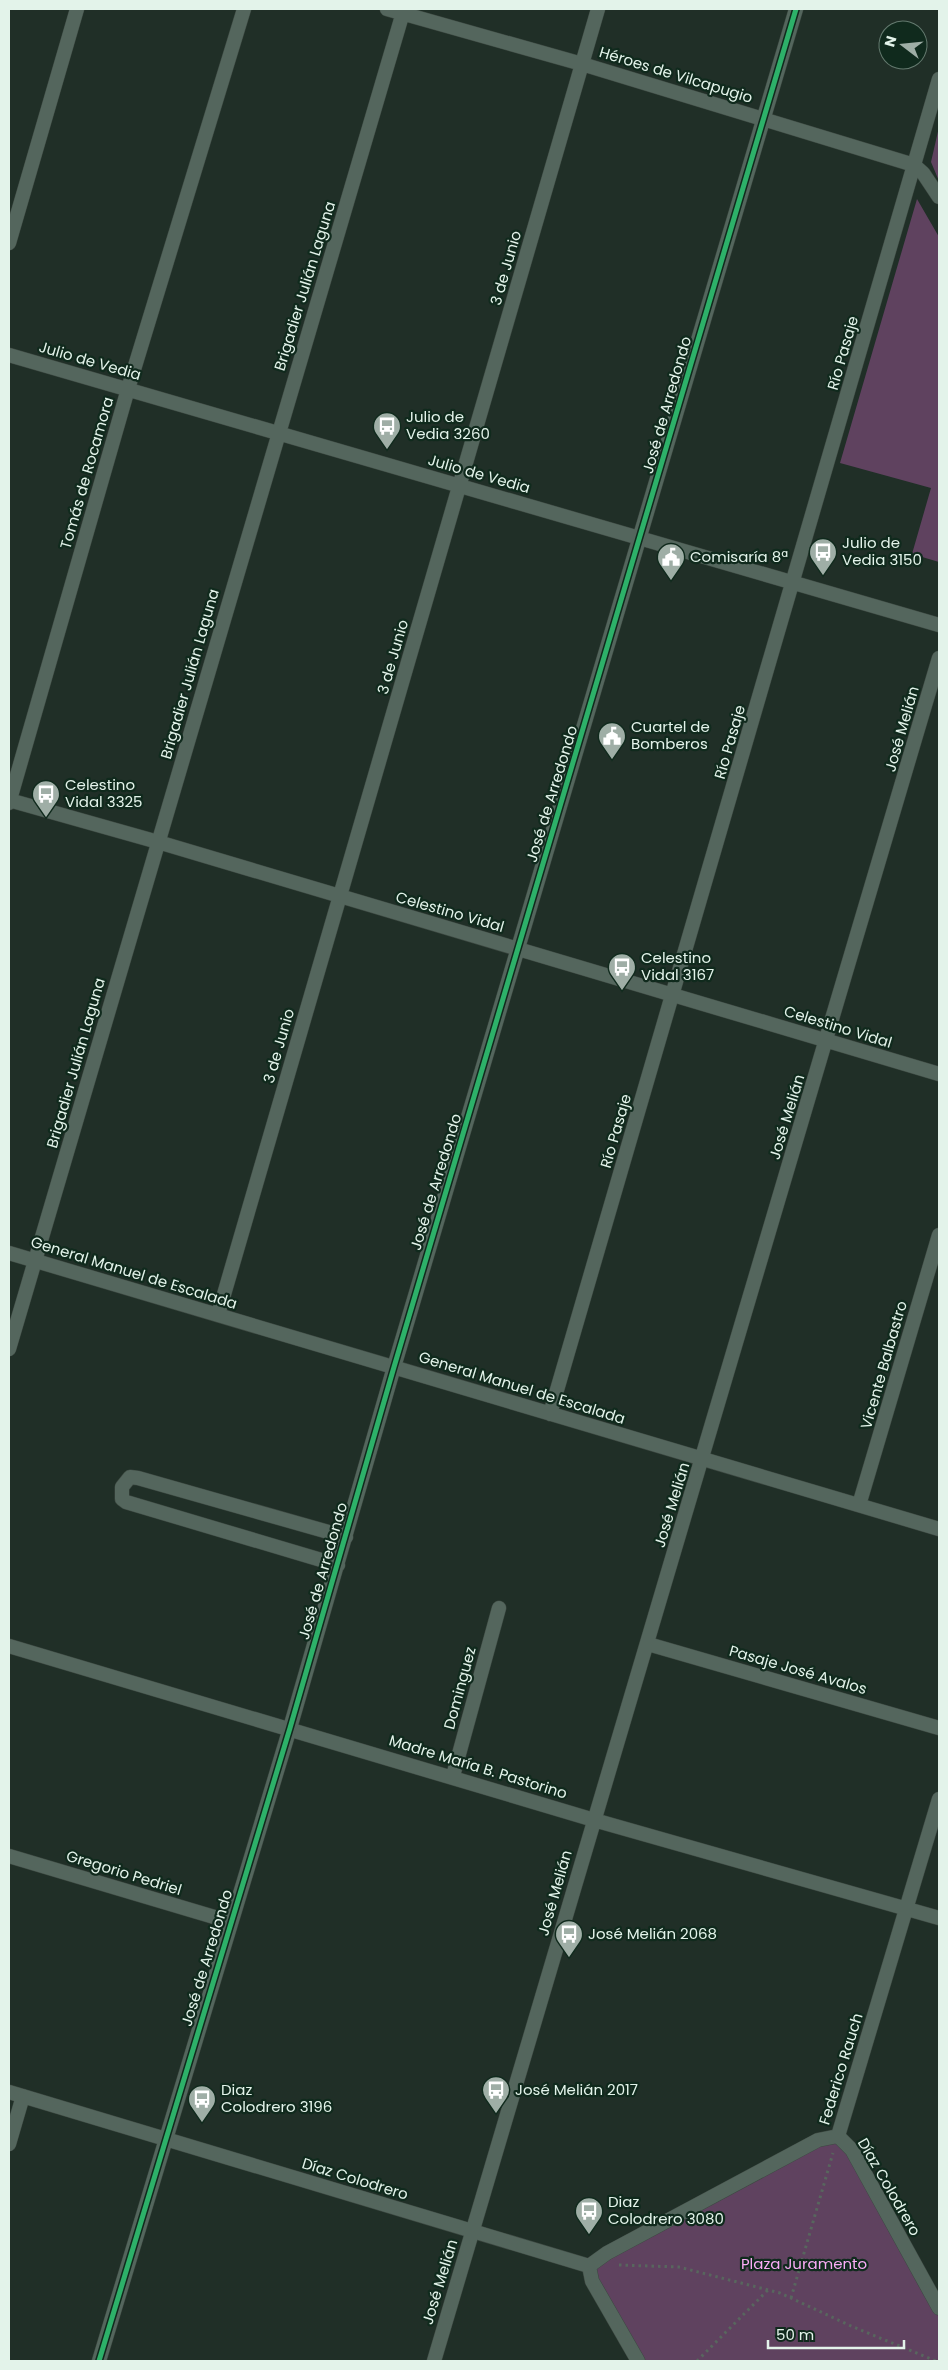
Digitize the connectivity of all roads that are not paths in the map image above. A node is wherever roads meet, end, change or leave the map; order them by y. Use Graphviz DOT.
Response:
graph roads {
  1 [pos="77,9"];
  2 [pos="244,9"];
  3 [pos="387,9"];
  4 [pos="598,9"];
  5 [pos="796,9"];
  6 [pos="404,11"];
  7 [pos="582,64"];
  8 [pos="939,79"];
  9 [pos="763,119"];
  10 [pos="914,165"];
  11 [pos="939,197"];
  12 [pos="9,243"];
  13 [pos="9,355"];
  14 [pos="128,389"];
  15 [pos="278,432"];
  16 [pos="460,485"];
  17 [pos="641,538"];
  18 [pos="794,582"];
  19 [pos="939,625"];
  20 [pos="939,658"];
  21 [pos="9,801"];
  22 [pos="158,842"];
  23 [pos="340,896"];
  24 [pos="519,949"];
  25 [pos="673,994"];
  26 [pos="827,1041"];
  27 [pos="939,1074"];
  28 [pos="939,1235"];
  29 [pos="9,1252"];
  30 [pos="35,1260"];
  31 [pos="218,1314"];
  32 [pos="9,1349"];
  33 [pos="394,1367"];
  34 [pos="550,1414"];
  35 [pos="703,1458"];
  36 [pos="859,1505"];
  37 [pos="939,1529"];
  38 [pos="346,1537"];
  39 [pos="338,1565"];
  40 [pos="499,1608"];
  41 [pos="648,1644"];
  42 [pos="9,1646"];
  43 [pos="290,1728"];
  44 [pos="939,1728"];
  45 [pos="453,1776"];
  46 [pos="939,1799"];
  47 [pos="594,1820"];
  48 [pos="9,1856"];
  49 [pos="907,1908"];
  50 [pos="939,1918"];
  51 [pos="231,1922"];
  52 [pos="9,2092"];
  53 [pos="23,2096"];
  54 [pos="838,2136"];
  55 [pos="165,2139"];
  56 [pos="9,2144"];
  57 [pos="472,2232"];
  58 [pos="589,2266"];
  59 [pos="939,2308"];
  60 [pos="99,2361"];
  61 [pos="434,2361"];
  62 [pos="638,2361"];
  1 -- 12 [label="street"];
  2 -- 14 [label="street, Tomás de Rocamora"];
  3 -- 6 [label="street, Héroes de Vilcapugio"];
  4 -- 7 [label="street, 3 de Junio"];
  5 -- 9 [label="street, José de Arredondo"];
  6 -- 7 [label="street, Héroes de Vilcapugio"];
  6 -- 15 [label="street, Brigadier Julián Laguna"];
  7 -- 9 [label="street, Héroes de Vilcapugio"];
  7 -- 16 [label="street, 3 de Junio"];
  8 -- 10 [label="street, Río Pasaje"];
  9 -- 10 [label="street, Héroes de Vilcapugio"];
  9 -- 17 [label="street, José de Arredondo"];
  10 -- 11 [label="street"];
  10 -- 18 [label="street, Río Pasaje"];
  13 -- 14 [label="street, Julio de Vedia"];
  14 -- 15 [label="street, Julio de Vedia"];
  14 -- 21 [label="street, Tomás de Rocamora"];
  15 -- 16 [label="street, Julio de Vedia"];
  15 -- 22 [label="street, Brigadier Julián Laguna"];
  16 -- 17 [label="street, Julio de Vedia"];
  16 -- 23 [label="street, 3 de Junio"];
  17 -- 18 [label="street, Julio de Vedia"];
  17 -- 24 [label="street, José de Arredondo"];
  18 -- 19 [label="street, Julio de Vedia"];
  18 -- 25 [label="street, Río Pasaje"];
  20 -- 26 [label="street, José Melián"];
  21 -- 22 [label="street, Celestino Vidal"];
  22 -- 23 [label="street, Celestino Vidal"];
  22 -- 30 [label="street, Brigadier Julián Laguna"];
  23 -- 24 [label="street, Celestino Vidal"];
  23 -- 31 [label="street, 3 de Junio"];
  24 -- 25 [label="street, Celestino Vidal"];
  24 -- 33 [label="street, José de Arredondo"];
  25 -- 26 [label="street, Celestino Vidal"];
  25 -- 34 [label="street, Río Pasaje"];
  26 -- 27 [label="street, Celestino Vidal"];
  26 -- 35 [label="street, José Melián"];
  28 -- 36 [label="street, Vicente Balbastro"];
  29 -- 30 [label="street, General Manuel de Escalada"];
  30 -- 31 [label="street, General Manuel de Escalada"];
  30 -- 32 [label="street, Brigadier Julián Laguna"];
  31 -- 33 [label="street, General Manuel de Escalada"];
  33 -- 34 [label="street, General Manuel de Escalada"];
  33 -- 38 [label="street, José de Arredondo"];
  34 -- 35 [label="street, General Manuel de Escalada"];
  35 -- 36 [label="street, General Manuel de Escalada"];
  35 -- 41 [label="street, José Melián"];
  36 -- 37 [label="street, General Manuel de Escalada"];
  38 -- 39 [label="street, José de Arredondo"];
  38 -- 39 [label="street, José de Arredondo"];
  39 -- 43 [label="street, José de Arredondo"];
  40 -- 45 [label="street, Dominguez"];
  41 -- 44 [label="street, Pasaje José Avalos"];
  41 -- 47 [label="street, José Melián"];
  42 -- 43 [label="street, Madre María B. Pastorino"];
  43 -- 45 [label="street, Madre María B. Pastorino"];
  43 -- 51 [label="street, José de Arredondo"];
  45 -- 47 [label="street, Madre María B. Pastorino"];
  46 -- 49 [label="street, Federico Rauch"];
  47 -- 49 [label="street, Madre María B. Pastorino"];
  47 -- 57 [label="street, José Melián"];
  48 -- 51 [label="street, Gregorio Pedriel"];
  49 -- 50 [label="street, Madre María B. Pastorino"];
  49 -- 54 [label="street, Federico Rauch"];
  51 -- 55 [label="street, José de Arredondo"];
  52 -- 53 [label="street, Díaz Colodrero"];
  53 -- 55 [label="street, Díaz Colodrero"];
  53 -- 56 [label="street"];
  54 -- 58 [label="street, Federico Rauch"];
  54 -- 59 [label="street, Díaz Colodrero"];
  55 -- 57 [label="street, Díaz Colodrero"];
  55 -- 60 [label="street, José de Arredondo"];
  57 -- 58 [label="street, Díaz Colodrero"];
  57 -- 61 [label="street, José Melián"];
  58 -- 62 [label="street"];
}
